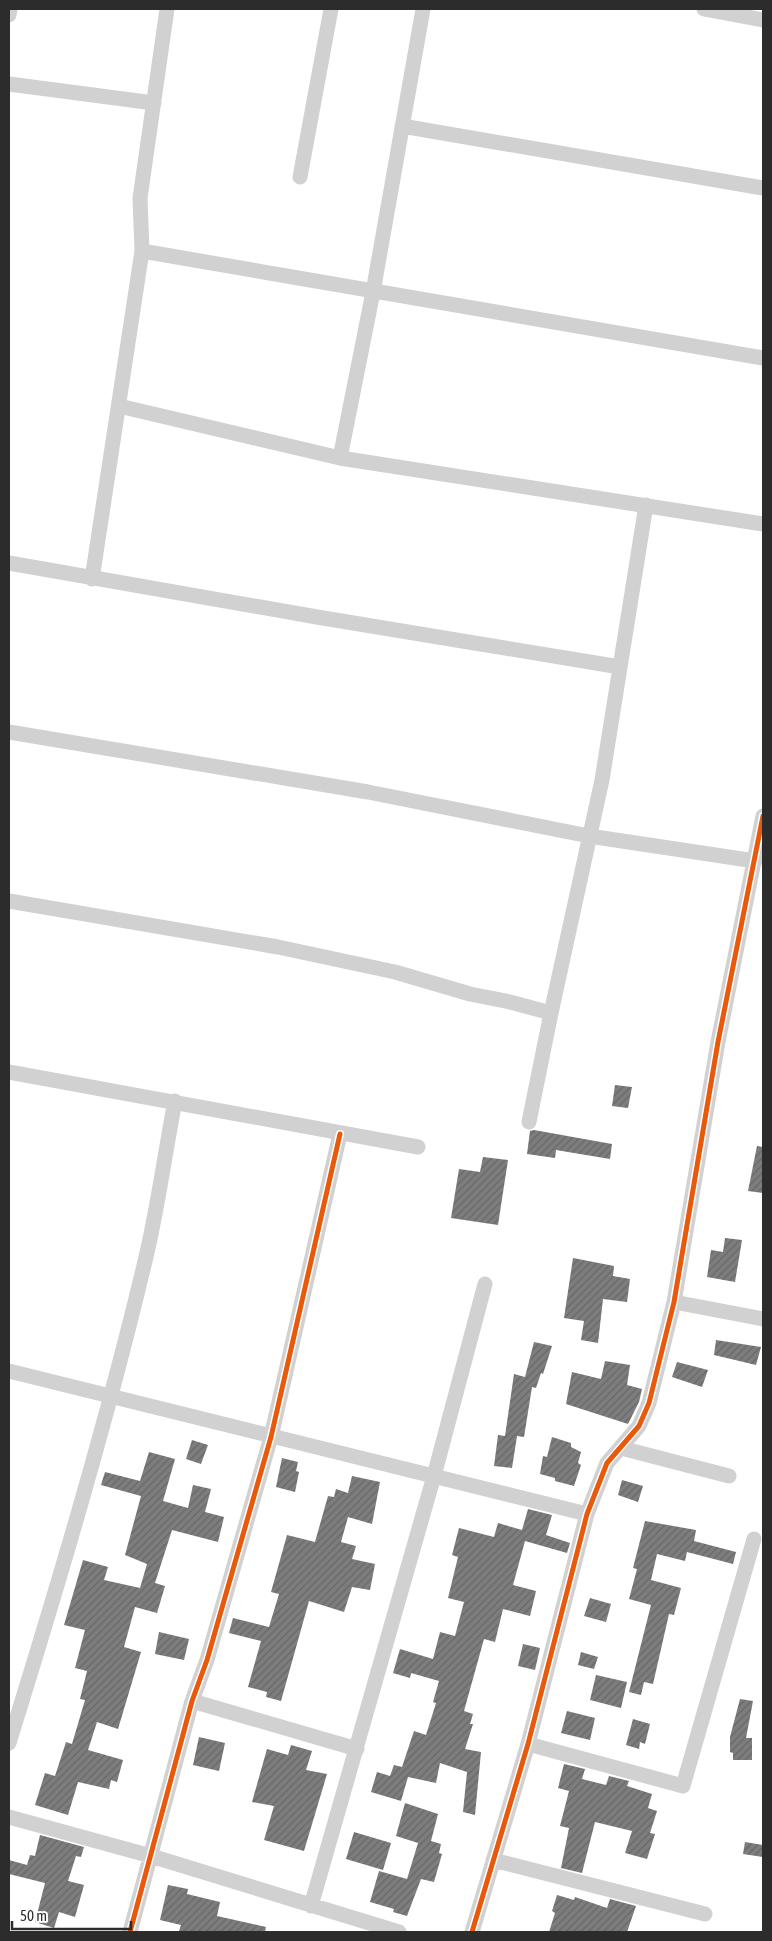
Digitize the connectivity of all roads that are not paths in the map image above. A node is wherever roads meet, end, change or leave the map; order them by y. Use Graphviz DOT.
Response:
graph roads {
  1 [pos="10,9"];
  2 [pos="167,9"];
  3 [pos="331,9"];
  4 [pos="423,9"];
  5 [pos="704,9"];
  6 [pos="9,15"];
  7 [pos="763,20"];
  8 [pos="9,84"];
  9 [pos="154,103"];
  10 [pos="402,126"];
  11 [pos="300,177"];
  12 [pos="763,188"];
  13 [pos="142,251"];
  14 [pos="372,292"];
  15 [pos="763,358"];
  16 [pos="119,406"];
  17 [pos="340,458"];
  18 [pos="646,505"];
  19 [pos="763,524"];
  20 [pos="9,563"];
  21 [pos="92,578"];
  22 [pos="620,666"];
  23 [pos="9,732"];
  24 [pos="763,816"];
  25 [pos="589,836"];
  26 [pos="755,862"];
  27 [pos="9,901"];
  28 [pos="551,1013"];
  29 [pos="9,1072"];
  30 [pos="175,1101"];
  31 [pos="530,1122"];
  32 [pos="340,1134"];
  33 [pos="418,1147"];
  34 [pos="485,1284"];
  35 [pos="674,1302"];
  36 [pos="763,1319"];
  37 [pos="9,1371"];
  38 [pos="110,1397"];
  39 [pos="271,1437"];
  40 [pos="621,1448"];
  41 [pos="434,1476"];
  42 [pos="729,1476"];
  43 [pos="587,1514"];
  44 [pos="754,1540"];
  45 [pos="192,1701"];
  46 [pos="9,1742"];
  47 [pos="528,1744"];
  48 [pos="357,1749"];
  49 [pos="9,1817"];
  50 [pos="151,1856"];
  51 [pos="492,1860"];
  52 [pos="311,1906"];
  53 [pos="705,1914"];
  54 [pos="130,1932"];
  55 [pos="399,1932"];
  56 [pos="472,1932"];
  1 -- 6 [label="street"];
  2 -- 9 [label="street"];
  3 -- 11 [label="street"];
  4 -- 10 [label="street"];
  5 -- 7 [label="street"];
  8 -- 9 [label="street"];
  9 -- 13 [label="street"];
  10 -- 12 [label="street"];
  10 -- 14 [label="street"];
  13 -- 14 [label="street"];
  13 -- 16 [label="street"];
  14 -- 15 [label="street"];
  14 -- 17 [label="street"];
  16 -- 17 [label="street"];
  16 -- 21 [label="street"];
  17 -- 18 [label="street"];
  18 -- 19 [label="street"];
  18 -- 22 [label="street"];
  20 -- 21 [label="street"];
  21 -- 22 [label="street"];
  22 -- 25 [label="street"];
  23 -- 25 [label="street"];
  24 -- 26 [label="street"];
  25 -- 26 [label="street"];
  25 -- 28 [label="street"];
  26 -- 35 [label="street"];
  27 -- 28 [label="street"];
  28 -- 31 [label="street"];
  29 -- 30 [label="street"];
  30 -- 32 [label="street"];
  30 -- 38 [label="street"];
  32 -- 33 [label="street"];
  32 -- 39 [label="street"];
  34 -- 41 [label="street"];
  35 -- 36 [label="street"];
  35 -- 40 [label="street"];
  37 -- 38 [label="street"];
  38 -- 39 [label="street"];
  38 -- 46 [label="street"];
  39 -- 41 [label="street"];
  39 -- 45 [label="street"];
  40 -- 42 [label="street"];
  40 -- 43 [label="street"];
  41 -- 43 [label="street"];
  41 -- 48 [label="street"];
  43 -- 47 [label="street"];
  44 -- 47 [label="street"];
  45 -- 48 [label="street"];
  45 -- 50 [label="street"];
  47 -- 51 [label="street"];
  48 -- 52 [label="street"];
  49 -- 50 [label="street"];
  50 -- 52 [label="street"];
  50 -- 54 [label="street"];
  51 -- 53 [label="street"];
  51 -- 56 [label="street"];
  52 -- 55 [label="street"];
}
